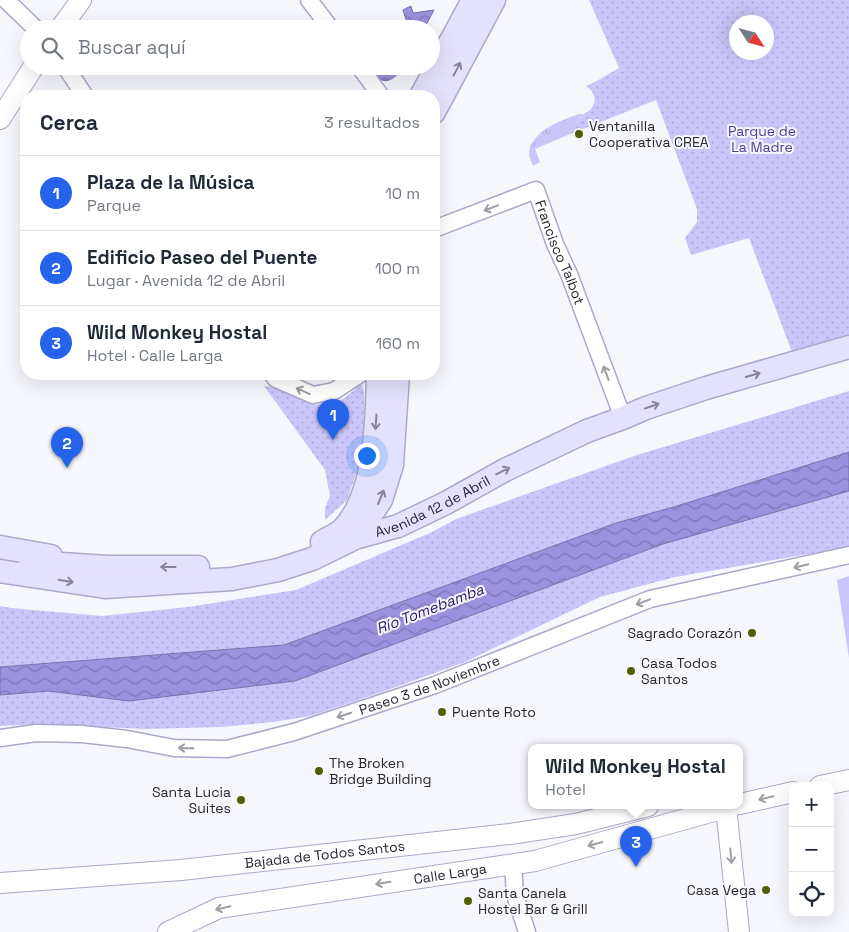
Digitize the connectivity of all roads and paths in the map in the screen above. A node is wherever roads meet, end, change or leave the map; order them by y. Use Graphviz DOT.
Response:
graph roads {
  1 [pos="6,0"];
  2 [pos="81,0"];
  3 [pos="309,0"];
  4 [pos="473,0"];
  5 [pos="494,0"];
  6 [pos="27,20"];
  7 [pos="67,20"];
  8 [pos="324,20"];
  9 [pos="440,61"];
  10 [pos="28,75"];
  11 [pos="71,75"];
  12 [pos="366,75"];
  13 [pos="432,75"];
  14 [pos="81,90"];
  15 [pos="377,90"];
  16 [pos="424,90"];
  17 [pos="440,101"];
  18 [pos="0,119"];
  19 [pos="440,228"];
  20 [pos="849,347"];
  21 [pos="278,380"];
  22 [pos="351,380"];
  23 [pos="378,380"];
  24 [pos="398,380"];
  25 [pos="624,418"];
  26 [pos="398,526"];
  27 [pos="356,538"];
  28 [pos="0,547"];
  29 [pos="849,555"];
  30 [pos="0,557"];
  31 [pos="108,567"];
  32 [pos="0,571"];
  33 [pos="0,586"];
  34 [pos="0,738"];
  35 [pos="849,780"];
  36 [pos="834,783"];
  37 [pos="789,793"];
  38 [pos="743,803"];
  39 [pos="636,809"];
  40 [pos="717,809"];
  41 [pos="728,809"];
  42 [pos="513,863"];
  43 [pos="0,883"];
  44 [pos="191,927"];
  45 [pos="168,932"];
  46 [pos="527,932"];
  47 [pos="740,932"];
  1 -- 6 [label="street"];
  2 -- 7 [label="street"];
  3 -- 8 [label="street"];
  4 -- 9 [label="main road"];
  17 -- 5 [label="main road, one-way"];
  10 -- 18 [label="street"];
  11 -- 14 [label="street"];
  12 -- 15 [label="street"];
  13 -- 16 [label="main road"];
  25 -- 19 [label="street, Francisco Talbot, one-way"];
  25 -- 20 [label="main road, Avenida 12 de Abril, one-way"];
  22 -- 21 [label="street, one-way"];
  23 -- 31 [label="main road, Avenida 12 de Abril, one-way"];
  27 -- 24 [label="main road, one-way"];
  26 -- 25 [label="main road, Avenida 12 de Abril, one-way"];
  26 -- 27 [label="main road, Avenida 12 de Abril"];
  26 -- 33 [label="main road"];
  32 -- 27 [label="main road, Avenida 12 de Abril, one-way"];
  28 -- 31 [label="main road"];
  29 -- 34 [label="street, Paseo 3 de Noviembre, one-way"];
  30 -- 31 [label="main road, Avenida 12 de Abril"];
  35 -- 36 [label="street"];
  37 -- 38 [label="street, Calle Larga, one-way"];
  39 -- 43 [label="street, Bajada de Todos Santos"];
  40 -- 42 [label="street, Calle Larga, one-way"];
  41 -- 47 [label="street, one-way"];
  42 -- 44 [label="street, Calle Larga, one-way"];
  42 -- 46 [label="street"];
  44 -- 45 [label="street, Calle Larga"];
}
